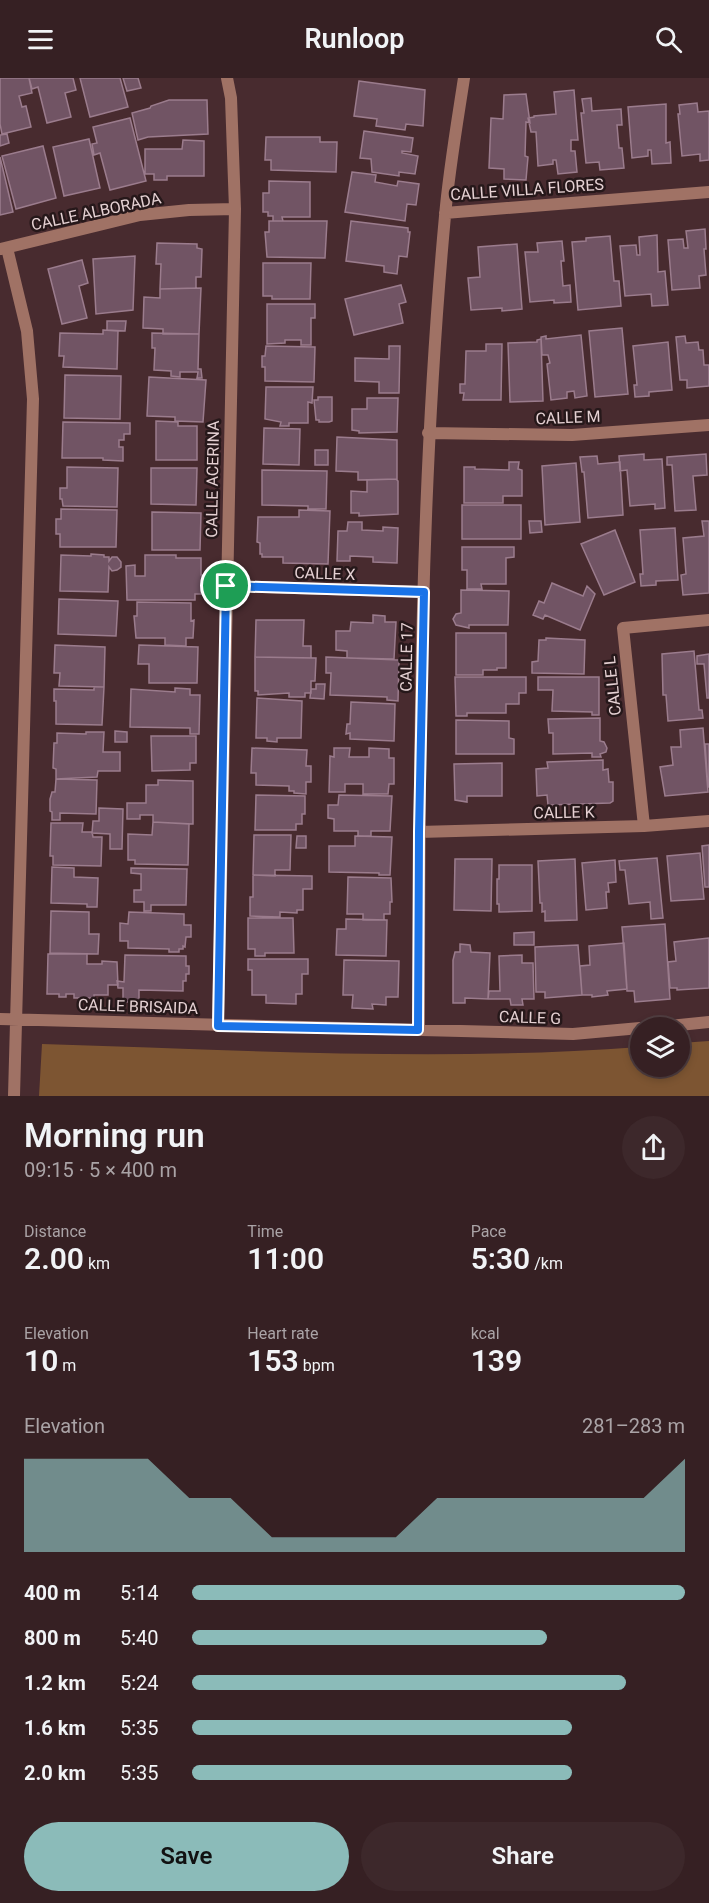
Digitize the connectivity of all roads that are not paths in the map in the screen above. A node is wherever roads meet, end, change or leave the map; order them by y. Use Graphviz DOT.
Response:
graph roads {
  1 [pos="227,78"];
  2 [pos="464,78"];
  3 [pos="709,192"];
  4 [pos="235,209"];
  5 [pos="445,213"];
  6 [pos="3,248"];
  7 [pos="709,425"];
  8 [pos="428,433"];
  9 [pos="226,586"];
  10 [pos="424,592"];
  11 [pos="709,620"];
  12 [pos="709,821"];
  13 [pos="644,826"];
  14 [pos="419,832"];
  15 [pos="17,1018"];
  16 [pos="0,1019"];
  17 [pos="709,1022"];
  18 [pos="690,1024"];
  19 [pos="218,1026"];
  20 [pos="630,1029"];
  21 [pos="418,1030"];
  22 [pos="14,1096"];
  1 -- 4 [label="street, CALLE ACERINA"];
  2 -- 5 [label="street, CALLE VILLA FLORES"];
  3 -- 5 [label="street, CALLE VILLA FLORES"];
  4 -- 6 [label="street, CALLE ALBORADA"];
  4 -- 9 [label="street, CALLE ACERINA"];
  5 -- 8 [label="street, CALLE 17"];
  6 -- 15 [label="street"];
  7 -- 8 [label="street, CALLE M"];
  8 -- 10 [label="street, CALLE 17"];
  9 -- 10 [label="street, CALLE X"];
  9 -- 19 [label="street, CALLE ACERINA"];
  10 -- 14 [label="street, CALLE 17"];
  11 -- 13 [label="street, CALLE L"];
  12 -- 13 [label="street, CALLE K"];
  13 -- 14 [label="street, CALLE K"];
  14 -- 21 [label="street, CALLE 17"];
  15 -- 16 [label="street, CALLE BRISAIDA"];
  15 -- 19 [label="street, CALLE BRISAIDA"];
  15 -- 22 [label="street"];
  17 -- 18 [label="street"];
  19 -- 21 [label="street, CALLE BRISAIDA"];
  20 -- 21 [label="street, CALLE G"];
}
